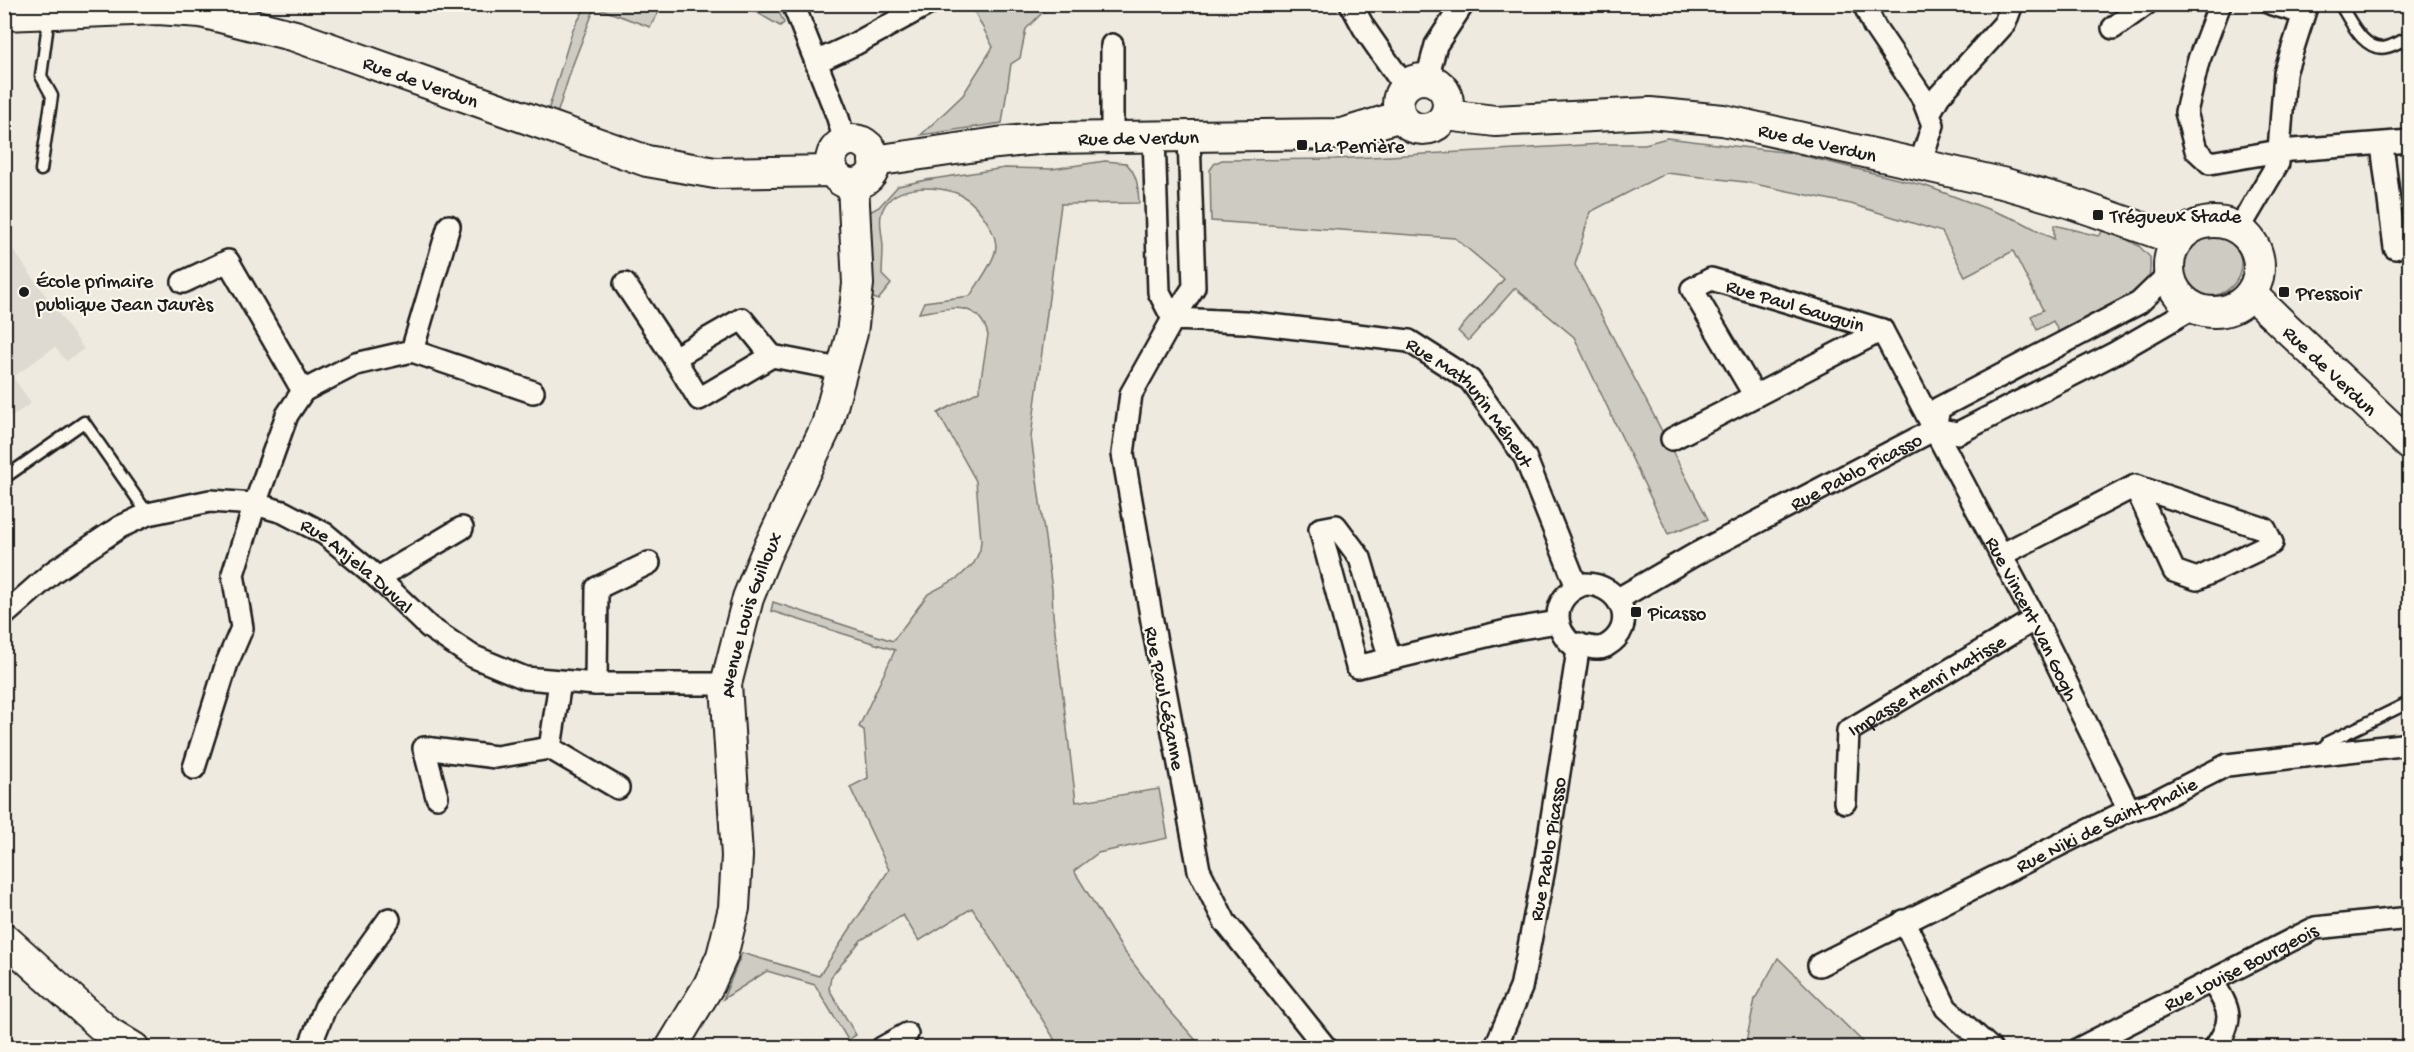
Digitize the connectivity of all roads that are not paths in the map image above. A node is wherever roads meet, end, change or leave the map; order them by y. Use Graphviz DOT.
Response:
graph roads {
  1 [pos="793,4"];
  2 [pos="928,4"];
  3 [pos="1351,4"];
  4 [pos="1463,4"];
  5 [pos="1864,4"];
  6 [pos="2012,4"];
  7 [pos="2146,4"];
  8 [pos="2220,4"];
  9 [pos="2272,4"];
  10 [pos="2340,4"];
  11 [pos="200,8"];
  12 [pos="2305,9"];
  13 [pos="50,13"];
  14 [pos="4,15"];
  15 [pos="2113,28"];
  16 [pos="2409,37"];
  17 [pos="1112,45"];
  18 [pos="816,62"];
  19 [pos="1416,83"];
  20 [pos="1929,114"];
  21 [pos="1446,115"];
  22 [pos="1401,116"];
  23 [pos="1154,135"];
  24 [pos="1112,136"];
  25 [pos="1189,137"];
  26 [pos="845,141"];
  27 [pos="2409,141"];
  28 [pos="2382,145"];
  29 [pos="2279,151"];
  30 [pos="874,161"];
  31 [pos="1920,164"];
  32 [pos="42,170"];
  33 [pos="843,177"];
  34 [pos="449,226"];
  35 [pos="2240,229"];
  36 [pos="2178,240"];
  37 [pos="2395,248"];
  38 [pos="2169,274"];
  39 [pos="183,282"];
  40 [pos="625,284"];
  41 [pos="2251,294"];
  42 [pos="2193,308"];
  43 [pos="1173,319"];
  44 [pos="1882,330"];
  45 [pos="412,351"];
  46 [pos="772,356"];
  47 [pos="674,358"];
  48 [pos="842,372"];
  49 [pos="303,391"];
  50 [pos="533,393"];
  51 [pos="1755,396"];
  52 [pos="1935,429"];
  53 [pos="1672,439"];
  54 [pos="2409,445"];
  55 [pos="4,478"];
  56 [pos="2135,486"];
  57 [pos="255,504"];
  58 [pos="148,514"];
  59 [pos="462,528"];
  60 [pos="2001,555"];
  61 [pos="650,563"];
  62 [pos="378,578"];
  63 [pos="1576,587"];
  64 [pos="1618,598"];
  65 [pos="4,615"];
  66 [pos="2035,619"];
  67 [pos="1558,622"];
  68 [pos="1579,644"];
  69 [pos="1390,659"];
  70 [pos="560,682"];
  71 [pos="596,684"];
  72 [pos="726,684"];
  73 [pos="2409,702"];
  74 [pos="2409,744"];
  75 [pos="550,748"];
  76 [pos="2317,755"];
  77 [pos="194,768"];
  78 [pos="618,788"];
  79 [pos="437,797"];
  80 [pos="1845,802"];
  81 [pos="2129,810"];
  82 [pos="2409,918"];
  83 [pos="389,919"];
  84 [pos="1904,921"];
  85 [pos="4,938"];
  86 [pos="1819,965"];
  87 [pos="2212,981"];
  88 [pos="906,1034"];
  89 [pos="134,1047"];
  90 [pos="309,1047"];
  91 [pos="671,1047"];
  92 [pos="882,1047"];
  93 [pos="1326,1047"];
  94 [pos="1495,1047"];
  95 [pos="1990,1047"];
  96 [pos="2080,1047"];
  97 [pos="2215,1047"];
  1 -- 18 [label="street"];
  2 -- 18 [label="street"];
  3 -- 19 [label="street"];
  4 -- 19 [label="street"];
  5 -- 20 [label="street"];
  6 -- 20 [label="street"];
  7 -- 15 [label="street"];
  8 -- 29 [label="street"];
  9 -- 12 [label="street"];
  10 -- 16 [label="lane"];
  11 -- 13 [label="street, Rue de Verdun"];
  11 -- 33 [label="street, Rue de Verdun"];
  12 -- 29 [label="street"];
  13 -- 14 [label="street, Rue de Verdun"];
  13 -- 32 [label="lane"];
  17 -- 24 [label="street"];
  18 -- 26 [label="street"];
  19 -- 21 [label="street"];
  19 -- 22 [label="street"];
  20 -- 31 [label="street"];
  21 -- 22 [label="street"];
  21 -- 31 [label="street, Rue de Verdun"];
  22 -- 25 [label="street, Rue de Verdun"];
  23 -- 24 [label="street, Rue de Verdun"];
  23 -- 25 [label="street, Rue de Verdun"];
  23 -- 43 [label="street"];
  24 -- 30 [label="street, Rue de Verdun"];
  25 -- 43 [label="street, Rue Paul Cézanne"];
  26 -- 30 [label="street"];
  26 -- 33 [label="street"];
  27 -- 28 [label="street"];
  28 -- 29 [label="street"];
  28 -- 37 [label="street"];
  29 -- 35 [label="street"];
  30 -- 33 [label="street"];
  31 -- 36 [label="street, Rue de Verdun"];
  33 -- 48 [label="street, Avenue Louis Guilloux"];
  34 -- 45 [label="street"];
  35 -- 36 [label="street"];
  35 -- 41 [label="street"];
  36 -- 38 [label="street"];
  38 -- 42 [label="street"];
  38 -- 52 [label="street, Rue Pablo Picasso"];
  39 -- 49 [label="street"];
  40 -- 47 [label="street"];
  41 -- 42 [label="street"];
  41 -- 54 [label="street, Rue de Verdun"];
  42 -- 52 [label="street, Rue Pablo Picasso"];
  43 -- 63 [label="street, Rue Mathurin Méheut"];
  43 -- 93 [label="street, Rue Paul Cézanne"];
  44 -- 51 [label="street, Rue Paul Gauguin"];
  44 -- 51 [label="street, Rue Paul Gauguin"];
  44 -- 52 [label="street, Rue Paul Gauguin"];
  45 -- 49 [label="street"];
  45 -- 50 [label="street"];
  46 -- 47 [label="street"];
  46 -- 47 [label="street"];
  46 -- 48 [label="street"];
  48 -- 72 [label="street, Avenue Louis Guilloux"];
  49 -- 57 [label="street"];
  51 -- 53 [label="street, Rue Paul Gauguin"];
  52 -- 60 [label="street, Rue Vincent Van Gogh"];
  52 -- 64 [label="street, Rue Pablo Picasso"];
  55 -- 58 [label="lane"];
  56 -- 56 [label="street"];
  56 -- 60 [label="street"];
  57 -- 58 [label="street, Rue Anjela Duval"];
  57 -- 62 [label="street, Rue Anjela Duval"];
  57 -- 77 [label="street"];
  58 -- 65 [label="street, Rue Anjela Duval"];
  59 -- 62 [label="street"];
  60 -- 66 [label="street, Rue Vincent Van Gogh"];
  61 -- 71 [label="street"];
  62 -- 70 [label="street, Rue Anjela Duval"];
  63 -- 64 [label="street"];
  63 -- 67 [label="street"];
  64 -- 68 [label="street"];
  66 -- 80 [label="street, Impasse Henri Matisse"];
  66 -- 81 [label="street, Rue Vincent Van Gogh"];
  67 -- 68 [label="street"];
  67 -- 69 [label="street"];
  68 -- 94 [label="street, Rue Pablo Picasso"];
  69 -- 69 [label="street"];
  70 -- 71 [label="street, Rue Anjela Duval"];
  70 -- 75 [label="street"];
  71 -- 72 [label="street, Rue Anjela Duval"];
  72 -- 91 [label="street, Avenue Louis Guilloux"];
  73 -- 76 [label="lane"];
  74 -- 76 [label="street, Rue Niki de Saint-Phalie"];
  75 -- 78 [label="street"];
  75 -- 79 [label="street"];
  76 -- 81 [label="street, Rue Niki de Saint-Phalie"];
  81 -- 84 [label="street, Rue Niki de Saint-Phalie"];
  82 -- 87 [label="street, Rue Louise Bourgeois"];
  83 -- 90 [label="street"];
  84 -- 86 [label="street, Rue Niki de Saint-Phalie"];
  84 -- 95 [label="street"];
  85 -- 89 [label="street"];
  87 -- 96 [label="street, Rue Louise Bourgeois"];
  87 -- 97 [label="street"];
  88 -- 92 [label="street"];
}
